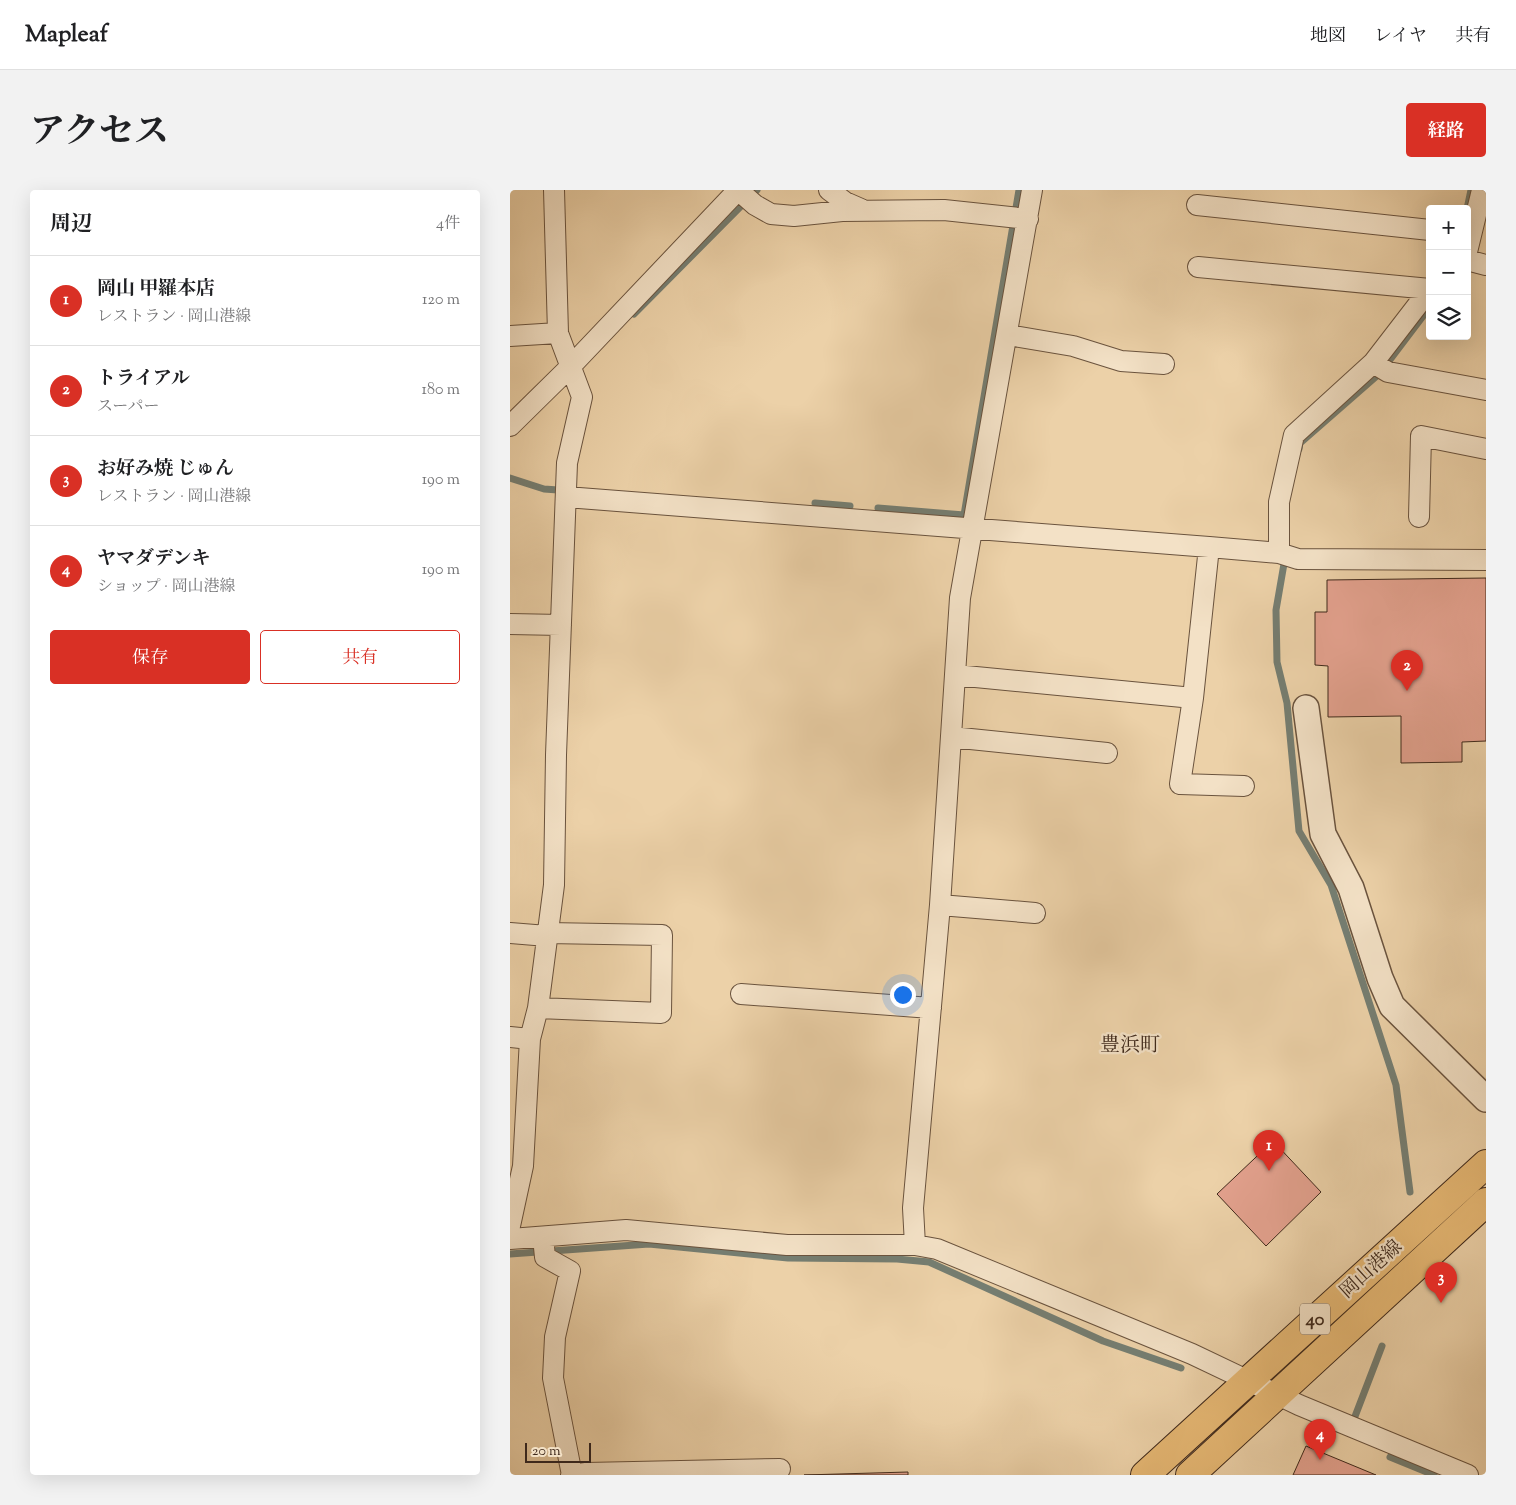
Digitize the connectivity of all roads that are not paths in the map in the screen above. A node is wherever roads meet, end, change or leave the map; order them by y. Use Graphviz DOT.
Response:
graph roads {
  1 [pos="554,190"];
  2 [pos="829,190"];
  3 [pos="1032,190"];
  4 [pos="1483,192"];
  5 [pos="743,194"];
  6 [pos="1197,205"];
  7 [pos="865,210"];
  8 [pos="1020,218"];
  9 [pos="1426,230"];
  10 [pos="1471,235"];
  11 [pos="1471,245"];
  12 [pos="1486,265"];
  13 [pos="1198,266"];
  14 [pos="1426,289"];
  15 [pos="1426,295"];
  16 [pos="558,333"];
  17 [pos="1008,335"];
  18 [pos="510,336"];
  19 [pos="1164,364"];
  20 [pos="1380,367"];
  21 [pos="574,376"];
  22 [pos="1486,390"];
  23 [pos="510,426"];
  24 [pos="1486,449"];
  25 [pos="566,497"];
  26 [pos="1419,516"];
  27 [pos="974,528"];
  28 [pos="1209,547"];
  29 [pos="1283,554"];
  30 [pos="1486,560"];
  31 [pos="510,624"];
  32 [pos="561,625"];
  33 [pos="955,675"];
  34 [pos="1193,698"];
  35 [pos="1306,708"];
  36 [pos="951,738"];
  37 [pos="1107,753"];
  38 [pos="1244,786"];
  39 [pos="940,905"];
  40 [pos="1035,913"];
  41 [pos="510,933"];
  42 [pos="547,935"];
  43 [pos="741,994"];
  44 [pos="538,1008"];
  45 [pos="931,1008"];
  46 [pos="510,1037"];
  47 [pos="530,1040"];
  48 [pos="1486,1100"];
  49 [pos="517,1146"];
  50 [pos="1486,1164"];
  51 [pos="1486,1202"];
  52 [pos="510,1226"];
  53 [pos="510,1239"];
  54 [pos="915,1245"];
  55 [pos="544,1247"];
  56 [pos="1246,1381"];
  57 [pos="1275,1394"];
  58 [pos="780,1469"];
  59 [pos="658,1473"];
  60 [pos="571,1475"];
  61 [pos="1145,1475"];
  62 [pos="1190,1475"];
  63 [pos="1468,1475"];
  1 -- 16 [label="street"];
  2 -- 7 [label="street"];
  3 -- 8 [label="street"];
  4 -- 10 [label="street"];
  5 -- 7 [label="street"];
  5 -- 21 [label="street"];
  6 -- 9 [label="street"];
  7 -- 8 [label="street"];
  8 -- 17 [label="street"];
  11 -- 12 [label="street"];
  13 -- 14 [label="street"];
  15 -- 20 [label="street"];
  16 -- 18 [label="street"];
  16 -- 21 [label="street"];
  17 -- 19 [label="street"];
  17 -- 27 [label="street"];
  20 -- 22 [label="street"];
  20 -- 29 [label="street"];
  21 -- 23 [label="street"];
  21 -- 25 [label="street"];
  24 -- 26 [label="street"];
  25 -- 27 [label="street"];
  25 -- 32 [label="street"];
  27 -- 28 [label="street"];
  27 -- 33 [label="street"];
  28 -- 29 [label="street"];
  28 -- 34 [label="street"];
  29 -- 30 [label="street"];
  31 -- 32 [label="street"];
  32 -- 42 [label="street"];
  33 -- 34 [label="street"];
  33 -- 36 [label="street"];
  34 -- 38 [label="street"];
  35 -- 48 [label="street"];
  36 -- 37 [label="street"];
  36 -- 39 [label="street"];
  39 -- 40 [label="street"];
  39 -- 45 [label="street"];
  41 -- 42 [label="street"];
  42 -- 44 [label="street"];
  42 -- 44 [label="street"];
  43 -- 45 [label="street"];
  44 -- 47 [label="street"];
  45 -- 54 [label="street"];
  46 -- 47 [label="street"];
  47 -- 49 [label="street"];
  49 -- 52 [label="street"];
  50 -- 56 [label="main road, 岡山港線 / 40"];
  51 -- 57 [label="main road, 岡山港線 / 40"];
  53 -- 55 [label="street"];
  54 -- 55 [label="street"];
  54 -- 56 [label="street"];
  55 -- 60 [label="street"];
  56 -- 57 [label="street"];
  56 -- 61 [label="main road, 岡山港線 / 40"];
  57 -- 62 [label="main road, 岡山港線 / 40"];
  57 -- 63 [label="street"];
  58 -- 59 [label="street"];
  59 -- 60 [label="street"];
}
